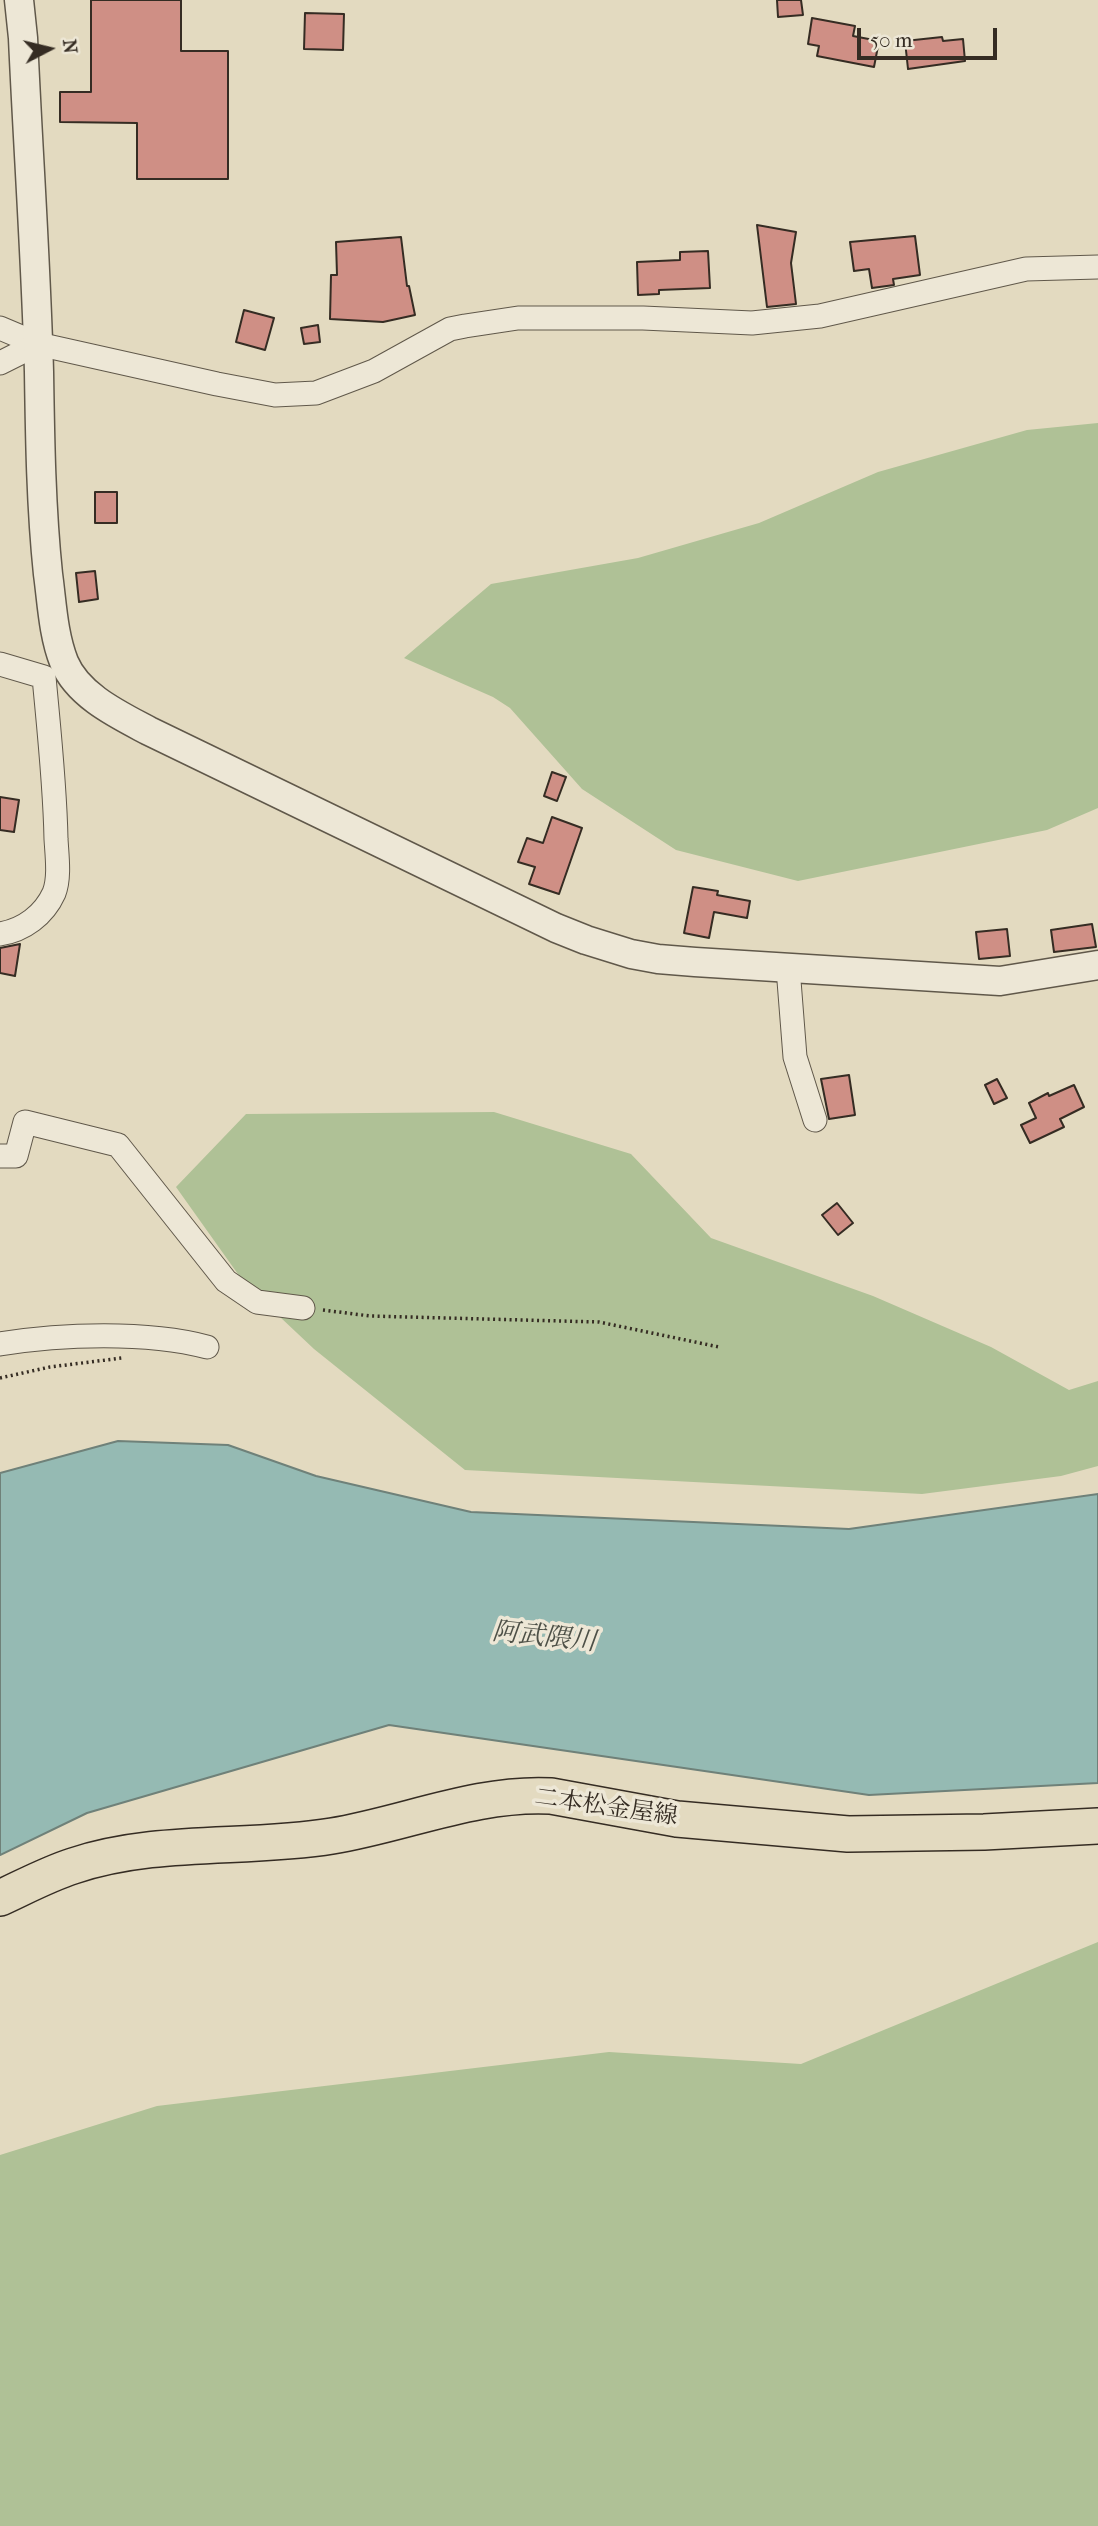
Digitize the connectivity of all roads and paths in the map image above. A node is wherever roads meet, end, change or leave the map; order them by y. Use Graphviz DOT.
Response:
graph roads {
  1 [pos="19,0"];
  2 [pos="1098,267"];
  3 [pos="0,328"];
  4 [pos="38,344"];
  5 [pos="0,363"];
  6 [pos="0,664"];
  7 [pos="55,671"];
  8 [pos="0,934"];
  9 [pos="1098,965"];
  10 [pos="788,968"];
  11 [pos="815,1120"];
  12 [pos="0,1156"];
  13 [pos="303,1308"];
  14 [pos="0,1344"];
  15 [pos="207,1347"];
  16 [pos="719,1347"];
  17 [pos="131,1357"];
  18 [pos="0,1378"];
  19 [pos="1098,1826"];
  20 [pos="0,1898"];
  1 -- 4 [label="street"];
  2 -- 4 [label="street"];
  3 -- 4 [label="street"];
  4 -- 5 [label="street"];
  4 -- 7 [label="street"];
  6 -- 7 [label="street"];
  7 -- 8 [label="street"];
  7 -- 10 [label="street"];
  9 -- 10 [label="street"];
  10 -- 11 [label="street"];
  12 -- 13 [label="street"];
  13 -- 16 [label="path"];
  14 -- 15 [label="street"];
  17 -- 18 [label="path"];
  19 -- 20 [label="main road, 二本松金屋線"];
}
